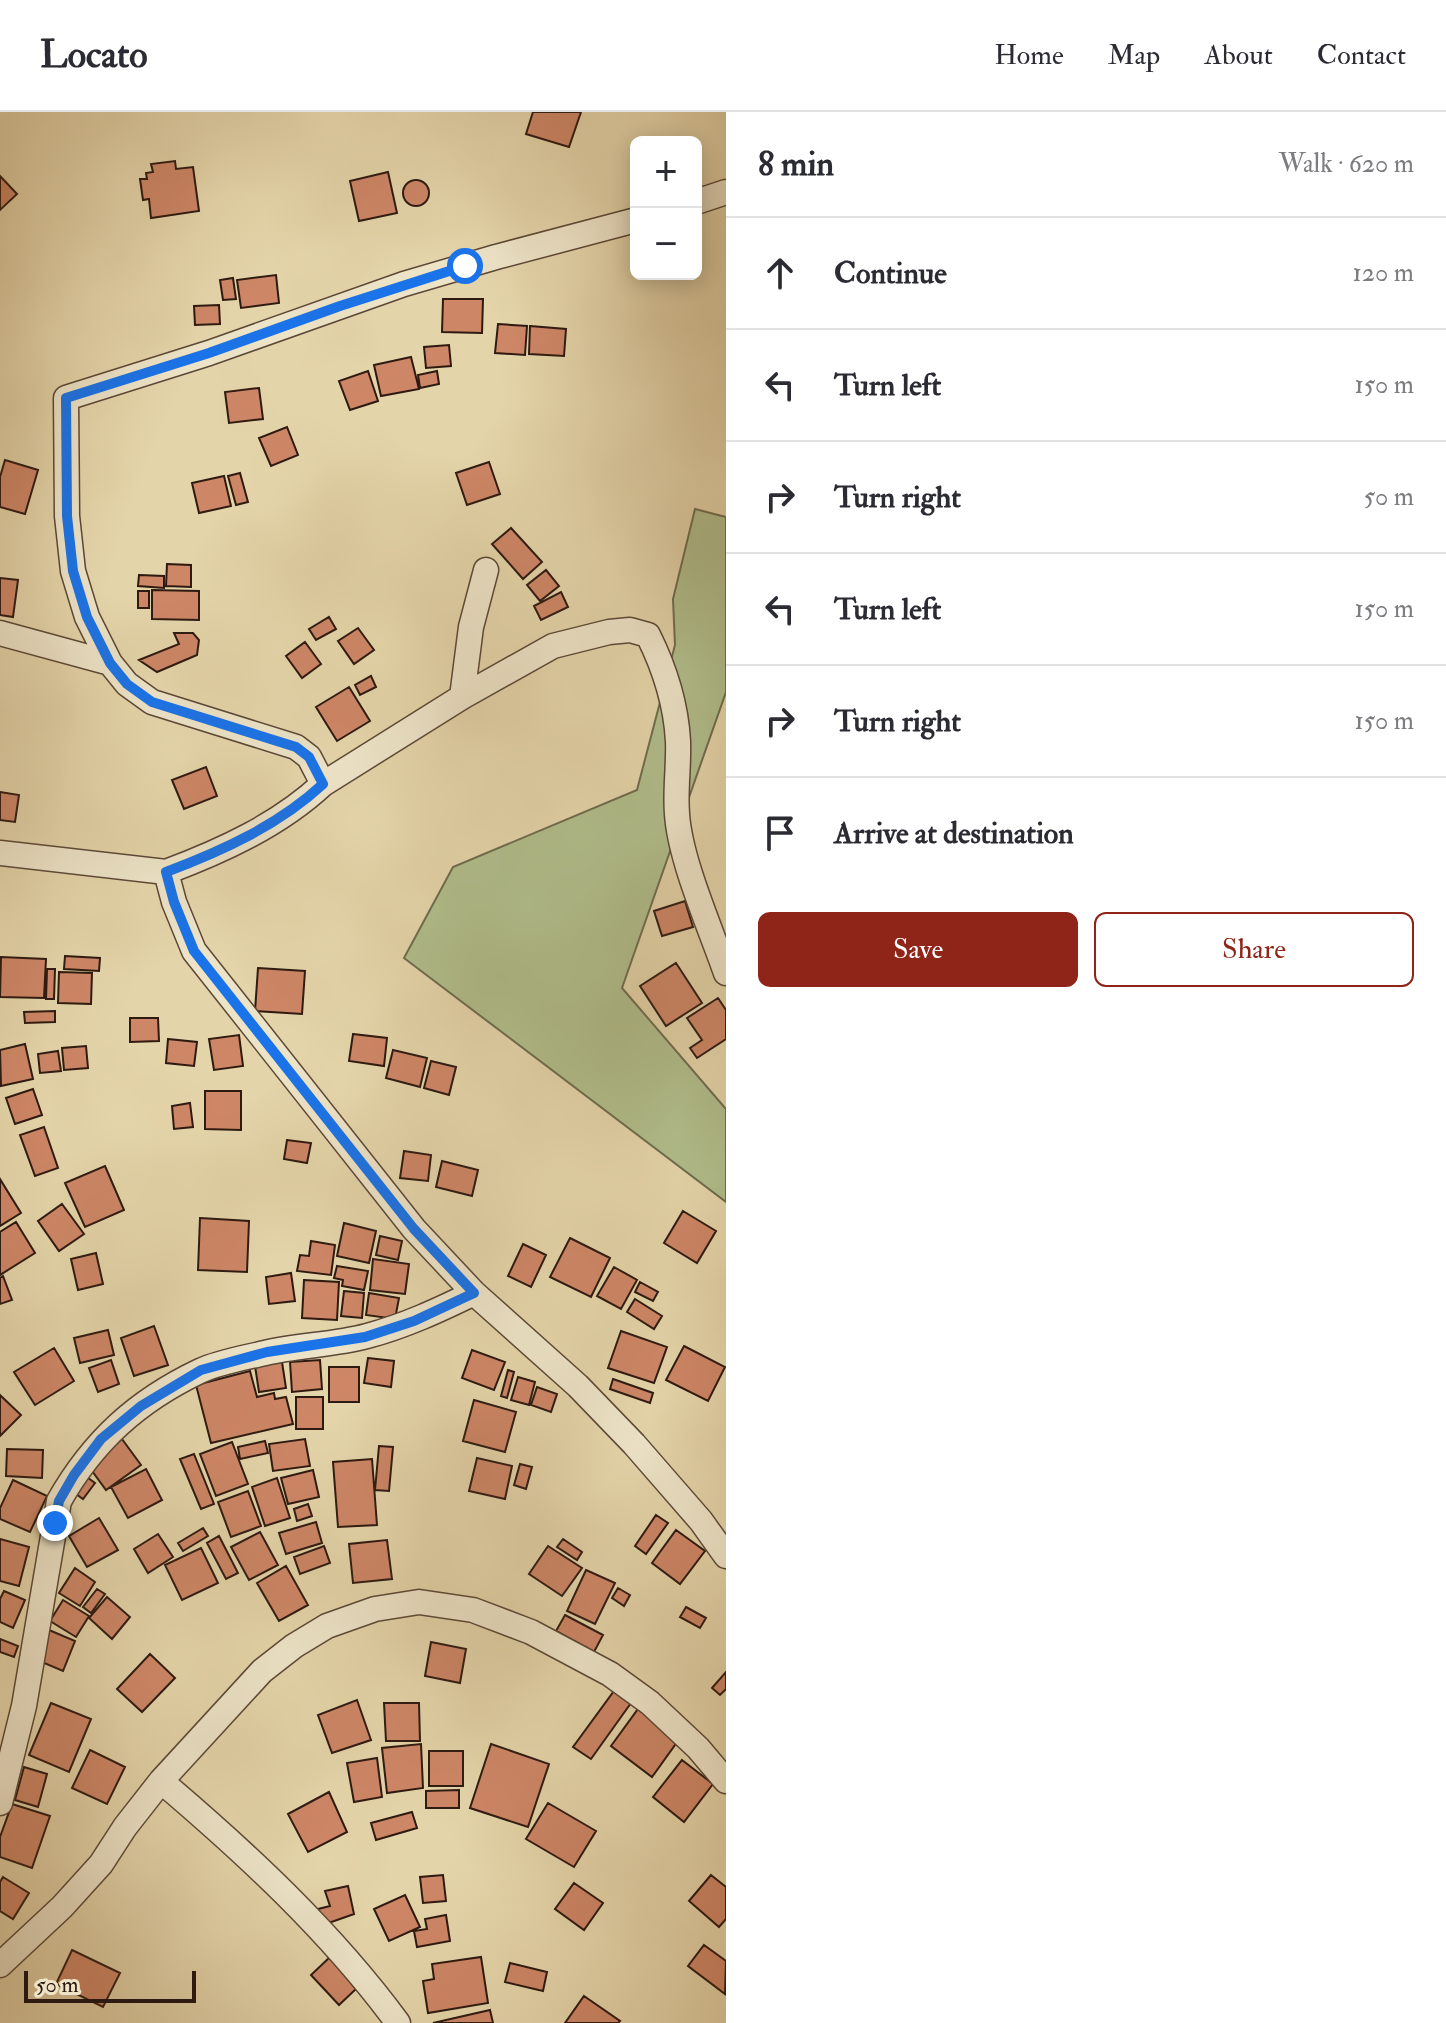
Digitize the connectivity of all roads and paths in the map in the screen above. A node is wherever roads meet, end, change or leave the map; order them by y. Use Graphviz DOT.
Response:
graph roads {
  1 [pos="726,192"];
  2 [pos="702,200"];
  3 [pos="630,222"];
  4 [pos="486,570"];
  5 [pos="0,633"];
  6 [pos="110,663"];
  7 [pos="462,697"];
  8 [pos="323,784"];
  9 [pos="0,853"];
  10 [pos="166,872"];
  11 [pos="726,973"];
  12 [pos="474,1293"];
  13 [pos="726,1556"];
  14 [pos="161,1781"];
  15 [pos="726,1781"];
  16 [pos="0,1803"];
  17 [pos="0,1965"];
  18 [pos="398,2023"];
  1 -- 2 [label="street"];
  3 -- 6 [label="street"];
  4 -- 7 [label="street"];
  5 -- 6 [label="street"];
  6 -- 8 [label="street"];
  7 -- 8 [label="street"];
  7 -- 11 [label="street"];
  8 -- 10 [label="street"];
  9 -- 10 [label="street"];
  10 -- 12 [label="street"];
  12 -- 13 [label="street"];
  12 -- 16 [label="street"];
  14 -- 15 [label="street"];
  14 -- 17 [label="street"];
  14 -- 18 [label="street"];
}
